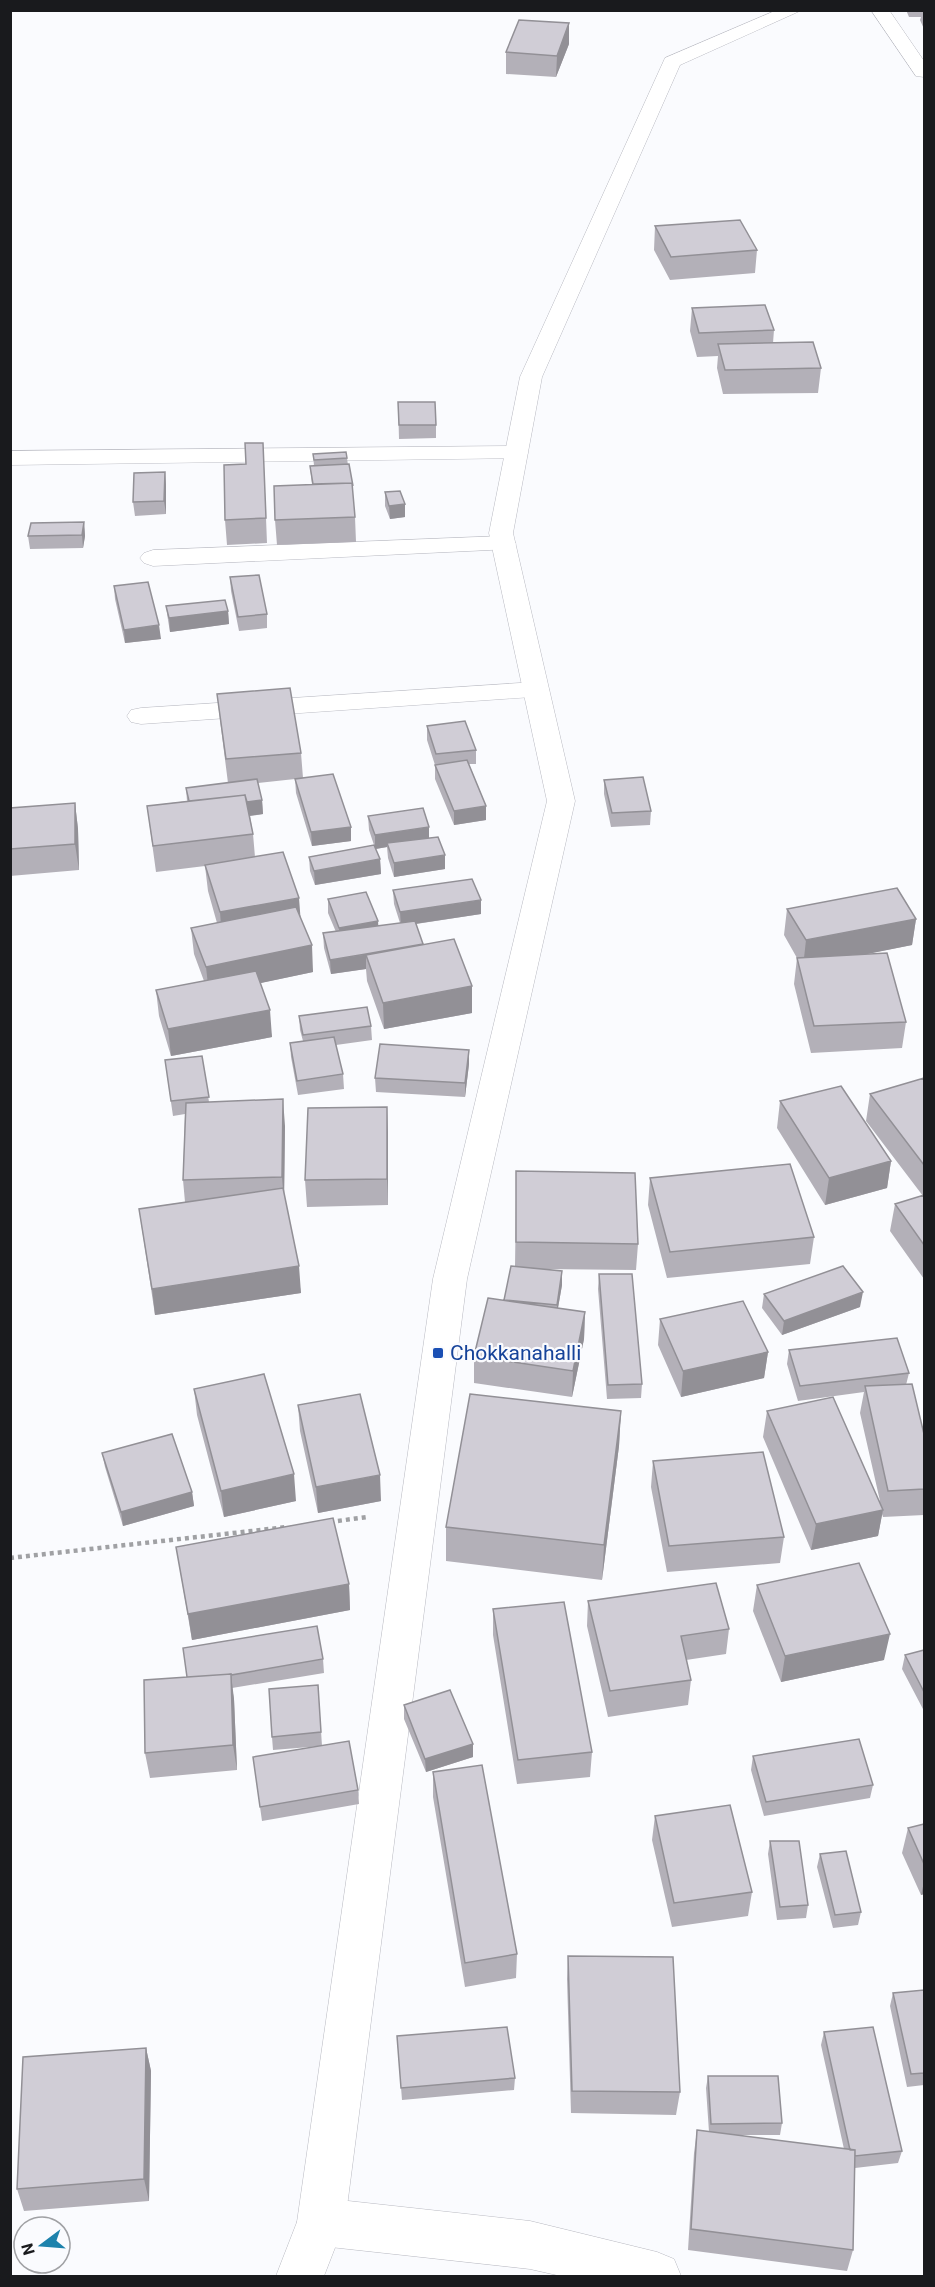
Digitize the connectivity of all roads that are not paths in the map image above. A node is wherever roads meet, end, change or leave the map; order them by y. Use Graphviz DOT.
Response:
graph roads {
  1 [pos="792,10"];
  2 [pos="880,10"];
  3 [pos="923,72"];
  4 [pos="516,453"];
  5 [pos="10,458"];
  6 [pos="503,544"];
  7 [pos="153,558"];
  8 [pos="536,690"];
  9 [pos="141,716"];
  10 [pos="321,2222"];
  11 [pos="300,2277"];
  12 [pos="657,2277"];
  1 -- 4 [label="main road"];
  2 -- 3 [label="main road"];
  4 -- 5 [label="main road"];
  4 -- 6 [label="main road"];
  6 -- 7 [label="main road"];
  6 -- 8 [label="main road"];
  8 -- 9 [label="main road"];
  8 -- 10 [label="main road"];
  10 -- 11 [label="main road"];
  10 -- 12 [label="main road"];
}
